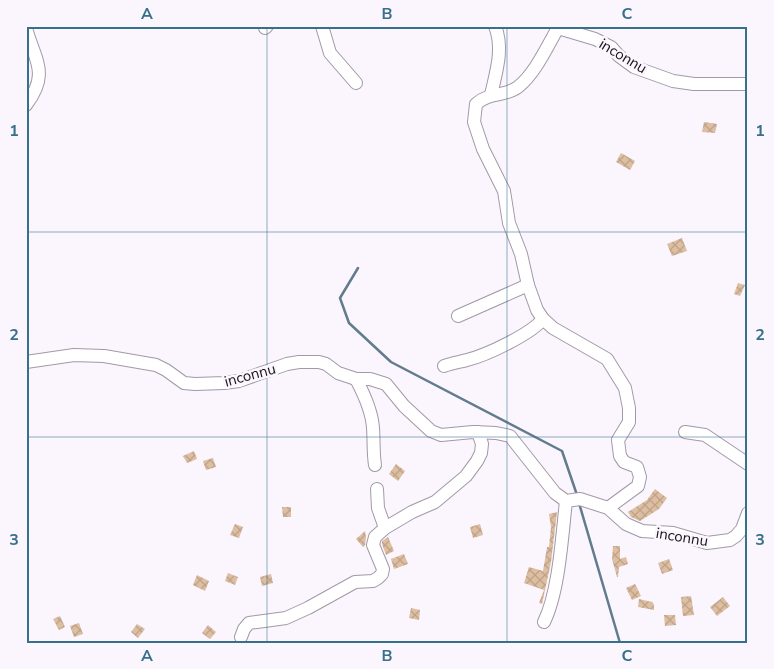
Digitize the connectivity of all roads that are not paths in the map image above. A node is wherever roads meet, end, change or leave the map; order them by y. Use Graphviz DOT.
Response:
graph roads {
  1 [pos="322,26"];
  2 [pos="495,26"];
  3 [pos="559,27"];
  4 [pos="27,35"];
  5 [pos="356,83"];
  6 [pos="748,84"];
  7 [pos="491,95"];
  8 [pos="26,105"];
  9 [pos="528,285"];
  10 [pos="458,316"];
  11 [pos="543,319"];
  12 [pos="26,362"];
  13 [pos="444,366"];
  14 [pos="356,379"];
  15 [pos="478,432"];
  16 [pos="685,432"];
  17 [pos="748,464"];
  18 [pos="375,465"];
  19 [pos="376,489"];
  20 [pos="572,500"];
  21 [pos="608,508"];
  22 [pos="748,513"];
  23 [pos="385,528"];
  24 [pos="544,622"];
  25 [pos="241,637"];
  1 -- 5 [label="street"];
  2 -- 7 [label="street"];
  3 -- 6 [label="street, inconnu"];
  3 -- 7 [label="street, inconnu"];
  4 -- 8 [label="street"];
  7 -- 9 [label="street"];
  9 -- 10 [label="street"];
  9 -- 11 [label="street"];
  11 -- 13 [label="street"];
  11 -- 21 [label="street"];
  12 -- 14 [label="street, inconnu"];
  14 -- 15 [label="street, inconnu"];
  14 -- 18 [label="street"];
  15 -- 20 [label="street, inconnu"];
  15 -- 23 [label="street"];
  16 -- 17 [label="street"];
  19 -- 23 [label="street"];
  20 -- 21 [label="street, inconnu"];
  20 -- 24 [label="street"];
  21 -- 22 [label="street, inconnu"];
  23 -- 25 [label="street"];
}
